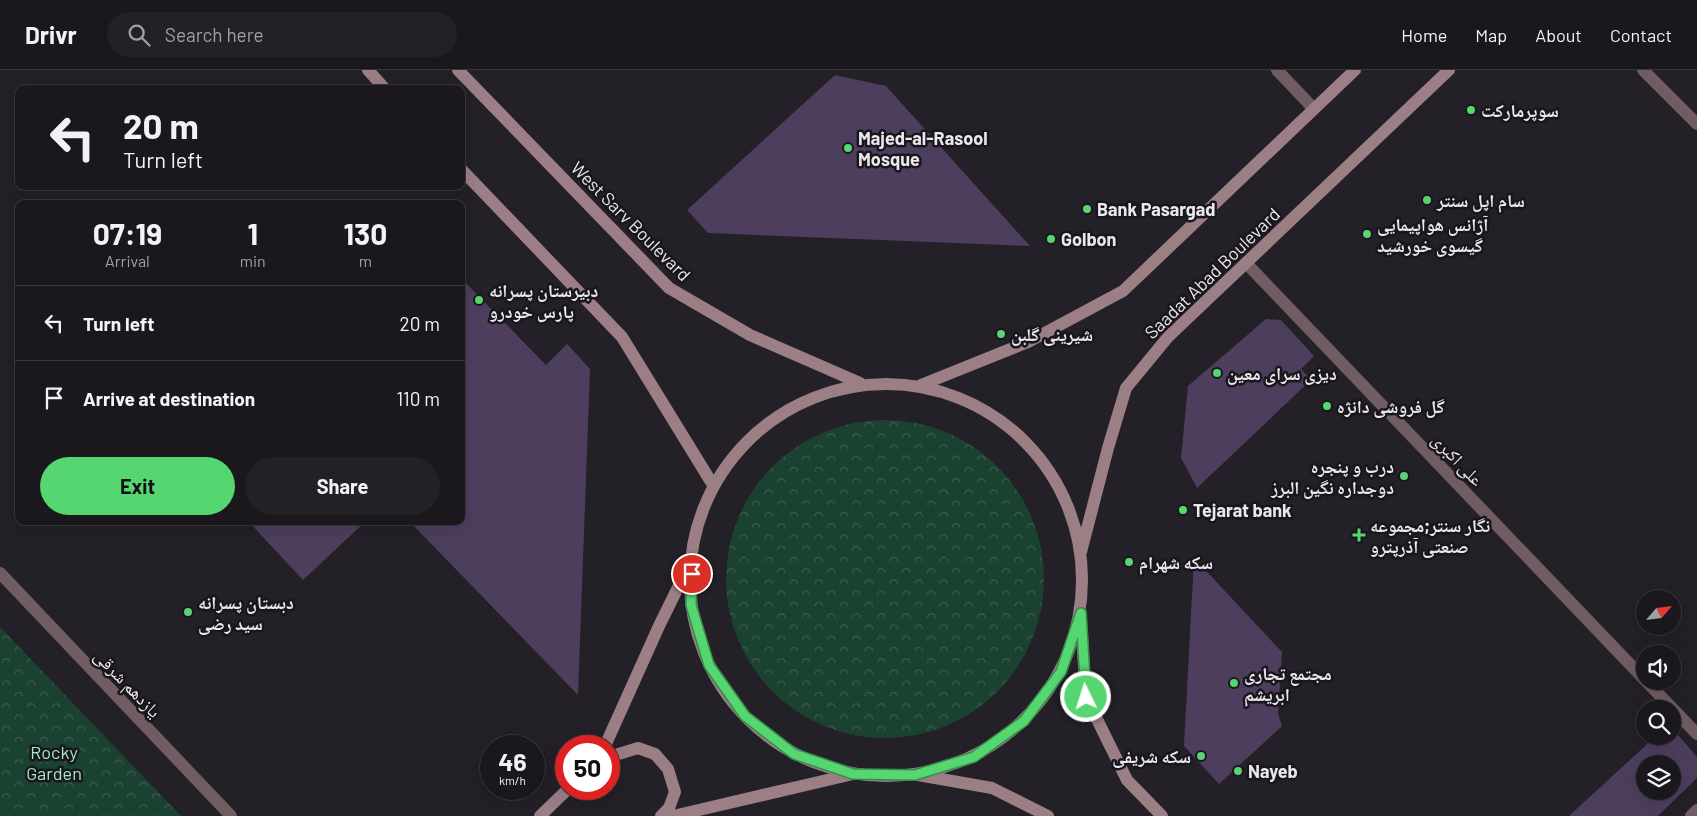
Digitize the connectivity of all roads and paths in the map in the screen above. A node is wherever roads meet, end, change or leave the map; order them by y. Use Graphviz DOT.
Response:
graph roads {
  1 [pos="368,70"];
  2 [pos="458,70"];
  3 [pos="1277,70"];
  4 [pos="1355,70"];
  5 [pos="1449,70"];
  6 [pos="1643,70"];
  7 [pos="381,85"];
  8 [pos="1314,109"];
  9 [pos="1697,124"];
  10 [pos="465,173"];
  11 [pos="1246,263"];
  12 [pos="860,384"];
  13 [pos="921,386"];
  14 [pos="713,485"];
  15 [pos="1081,552"];
  16 [pos="692,559"];
  17 [pos="0,573"];
  18 [pos="1081,613"];
  19 [pos="1636,670"];
  20 [pos="1655,690"];
  21 [pos="1697,734"];
  22 [pos="610,735"];
  23 [pos="620,754"];
  24 [pos="853,774"];
  25 [pos="915,775"];
  26 [pos="557,800"];
  27 [pos="1697,810"];
  28 [pos="231,816"];
  29 [pos="540,816"];
  30 [pos="661,816"];
  31 [pos="673,816"];
  32 [pos="1048,816"];
  33 [pos="1162,816"];
  34 [pos="1690,816"];
  1 -- 7 [label="main road"];
  2 -- 12 [label="main road, West Sarv Boulevard"];
  3 -- 8 [label="street"];
  4 -- 8 [label="main road"];
  5 -- 11 [label="main road, Saadat Abad Boulevard"];
  6 -- 9 [label="street"];
  8 -- 13 [label="main road"];
  10 -- 14 [label="main road"];
  11 -- 15 [label="main road, Saadat Abad Boulevard"];
  11 -- 19 [label="street, علی اکبری"];
  12 -- 13 [label="main road"];
  12 -- 14 [label="main road"];
  13 -- 15 [label="main road"];
  14 -- 16 [label="main road"];
  15 -- 18 [label="main road"];
  16 -- 22 [label="main road"];
  16 -- 24 [label="main road"];
  17 -- 28 [label="street, یازدهم شرقی"];
  18 -- 25 [label="main road"];
  18 -- 33 [label="main road"];
  20 -- 21 [label="street, علی اکبری"];
  23 -- 30 [label="main road"];
  24 -- 25 [label="main road"];
  24 -- 31 [label="main road"];
  25 -- 32 [label="main road"];
  26 -- 29 [label="main road"];
  27 -- 34 [label="street"];
}
